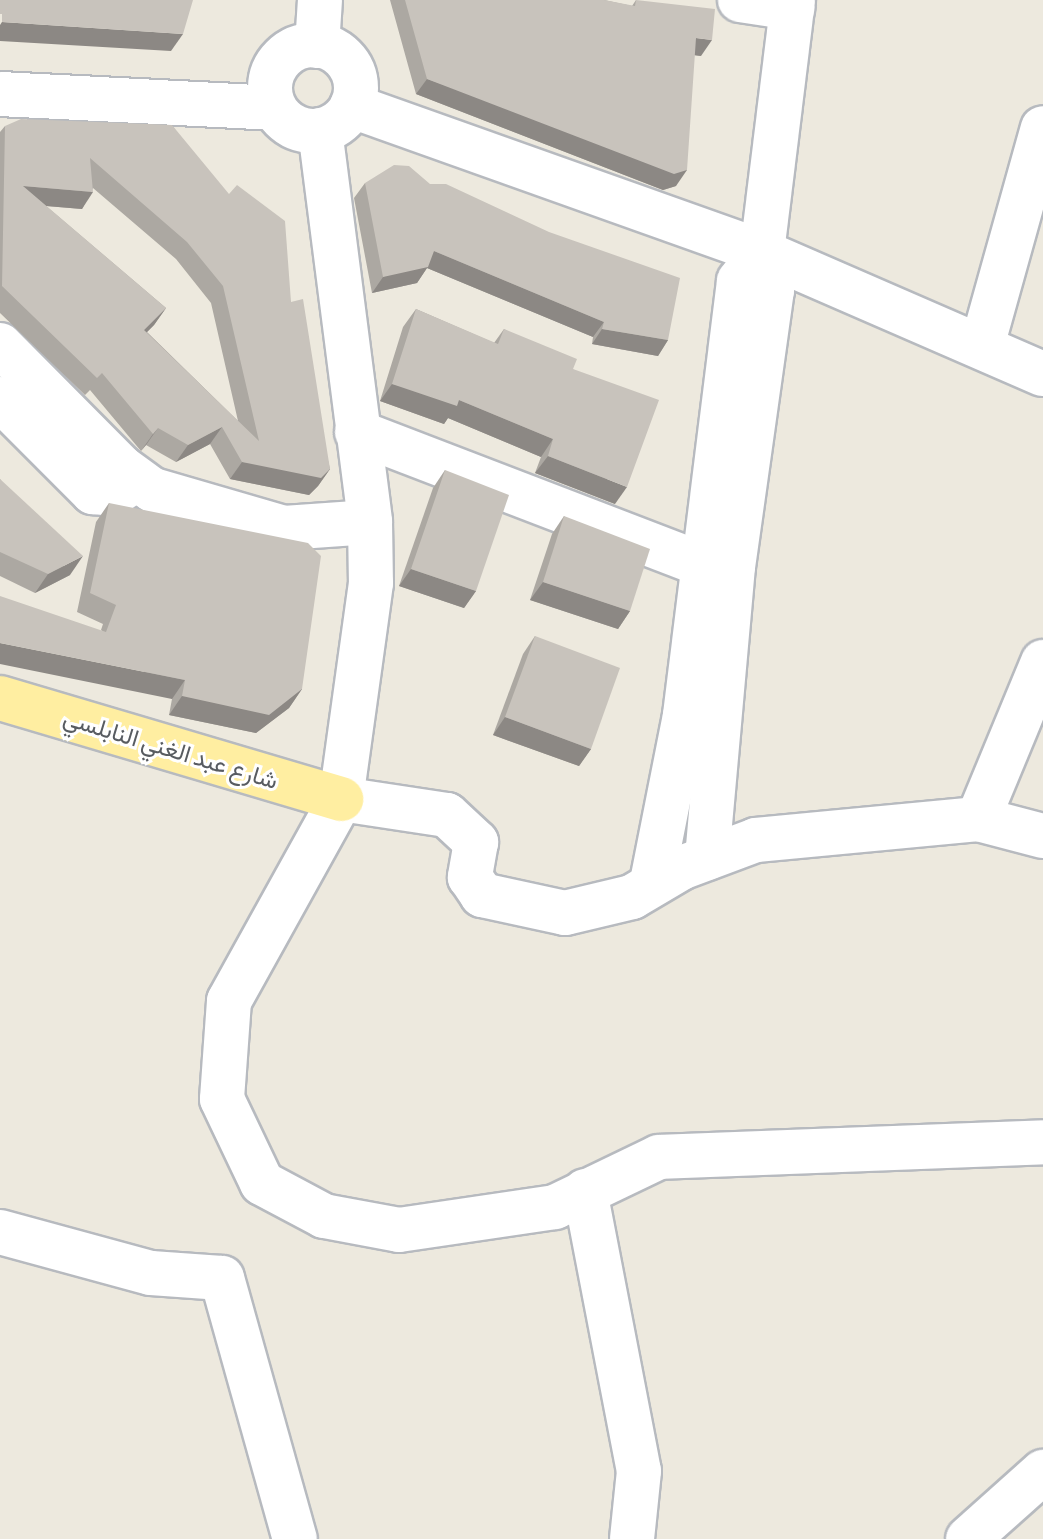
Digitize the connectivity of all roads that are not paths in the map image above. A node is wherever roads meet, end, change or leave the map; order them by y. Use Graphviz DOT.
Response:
graph roads {
  1 [pos="320,0"];
  2 [pos="740,0"];
  3 [pos="792,4"];
  4 [pos="317,46"];
  5 [pos="0,94"];
  6 [pos="274,108"];
  7 [pos="336,118"];
  8 [pos="1043,128"];
  9 [pos="762,252"];
  10 [pos="982,346"];
  11 [pos="3,357"];
  12 [pos="1043,374"];
  13 [pos="0,399"];
  14 [pos="357,432"];
  15 [pos="135,480"];
  16 [pos="370,522"];
  17 [pos="699,563"];
  18 [pos="1043,662"];
  19 [pos="4,705"];
  20 [pos="700,743"];
  21 [pos="341,799"];
  22 [pos="978,819"];
  23 [pos="1043,836"];
  24 [pos="707,858"];
  25 [pos="652,882"];
  26 [pos="1043,1142"];
  27 [pos="585,1191"];
  28 [pos="0,1232"];
  29 [pos="1043,1472"];
  30 [pos="295,1539"];
  31 [pos="632,1539"];
  32 [pos="968,1539"];
  1 -- 4 [label="street"];
  2 -- 3 [label="street"];
  3 -- 9 [label="street"];
  4 -- 6 [label="street"];
  4 -- 7 [label="street"];
  5 -- 6 [label="street"];
  6 -- 7 [label="street"];
  7 -- 9 [label="street"];
  7 -- 14 [label="street"];
  8 -- 10 [label="street"];
  9 -- 10 [label="street"];
  9 -- 17 [label="street"];
  9 -- 20 [label="street"];
  10 -- 12 [label="street"];
  11 -- 15 [label="street"];
  13 -- 15 [label="street"];
  14 -- 16 [label="street"];
  14 -- 17 [label="street"];
  15 -- 16 [label="street"];
  16 -- 21 [label="street"];
  17 -- 20 [label="street"];
  18 -- 22 [label="street"];
  19 -- 21 [label="main road, شارع عبد الغني النابلسي"];
  20 -- 24 [label="street"];
  20 -- 25 [label="street"];
  21 -- 25 [label="street"];
  21 -- 27 [label="street"];
  22 -- 23 [label="street"];
  22 -- 24 [label="street"];
  24 -- 25 [label="street"];
  26 -- 27 [label="street"];
  27 -- 31 [label="street"];
  28 -- 30 [label="street"];
  29 -- 32 [label="street"];
}
